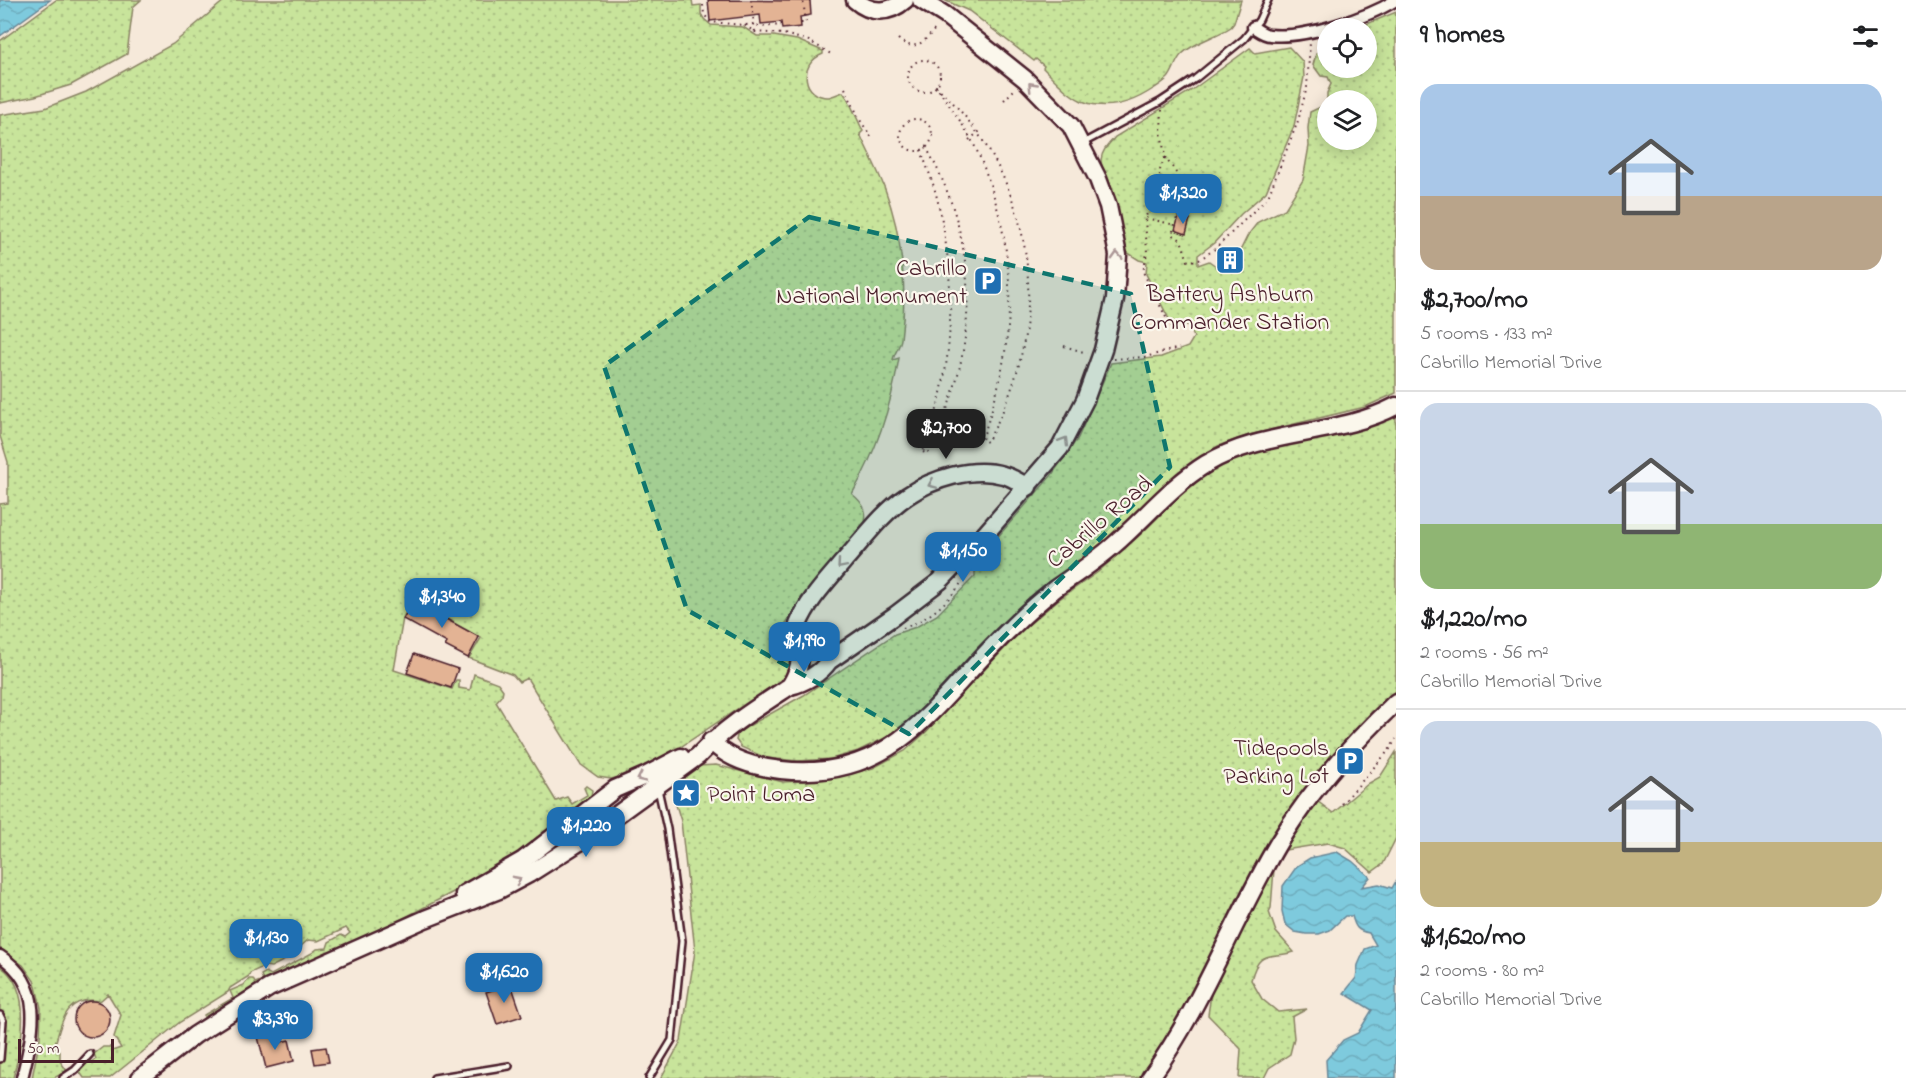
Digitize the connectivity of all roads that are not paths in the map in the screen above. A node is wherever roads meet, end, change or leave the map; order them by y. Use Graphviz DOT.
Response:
graph roads {
  1 [pos="855,0"];
  2 [pos="905,0"];
  3 [pos="921,0"];
  4 [pos="1268,0"];
  5 [pos="1396,0"];
  6 [pos="1253,27"];
  7 [pos="1081,145"];
  8 [pos="1396,406"];
  9 [pos="1028,487"];
  10 [pos="797,646"];
  11 [pos="829,661"];
  12 [pos="790,686"];
  13 [pos="1396,702"];
  14 [pos="711,741"];
  15 [pos="657,785"];
  16 [pos="425,919"];
  17 [pos="0,956"];
  18 [pos="0,1015"];
  19 [pos="90,1054"];
  20 [pos="0,1059"];
  21 [pos="509,1066"];
  22 [pos="22,1078"];
  23 [pos="63,1078"];
  24 [pos="140,1078"];
  25 [pos="434,1078"];
  26 [pos="649,1078"];
  27 [pos="1150,1078"];
  1 -- 2 [label="street"];
  7 -- 3 [label="street, one-way"];
  4 -- 6 [label="lane"];
  5 -- 6 [label="street"];
  6 -- 7 [label="lane"];
  9 -- 7 [label="street, one-way"];
  8 -- 14 [label="street, Cabrillo Road"];
  9 -- 10 [label="street, one-way"];
  9 -- 11 [label="street"];
  10 -- 11 [label="street"];
  10 -- 12 [label="street"];
  11 -- 12 [label="street"];
  12 -- 14 [label="street"];
  13 -- 27 [label="street"];
  14 -- 15 [label="street"];
  14 -- 16 [label="street, one-way"];
  16 -- 15 [label="street, one-way"];
  15 -- 26 [label="lane"];
  16 -- 24 [label="street"];
  17 -- 22 [label="street"];
  18 -- 20 [label="lane"];
  19 -- 23 [label="lane"];
  21 -- 25 [label="lane"];
}
